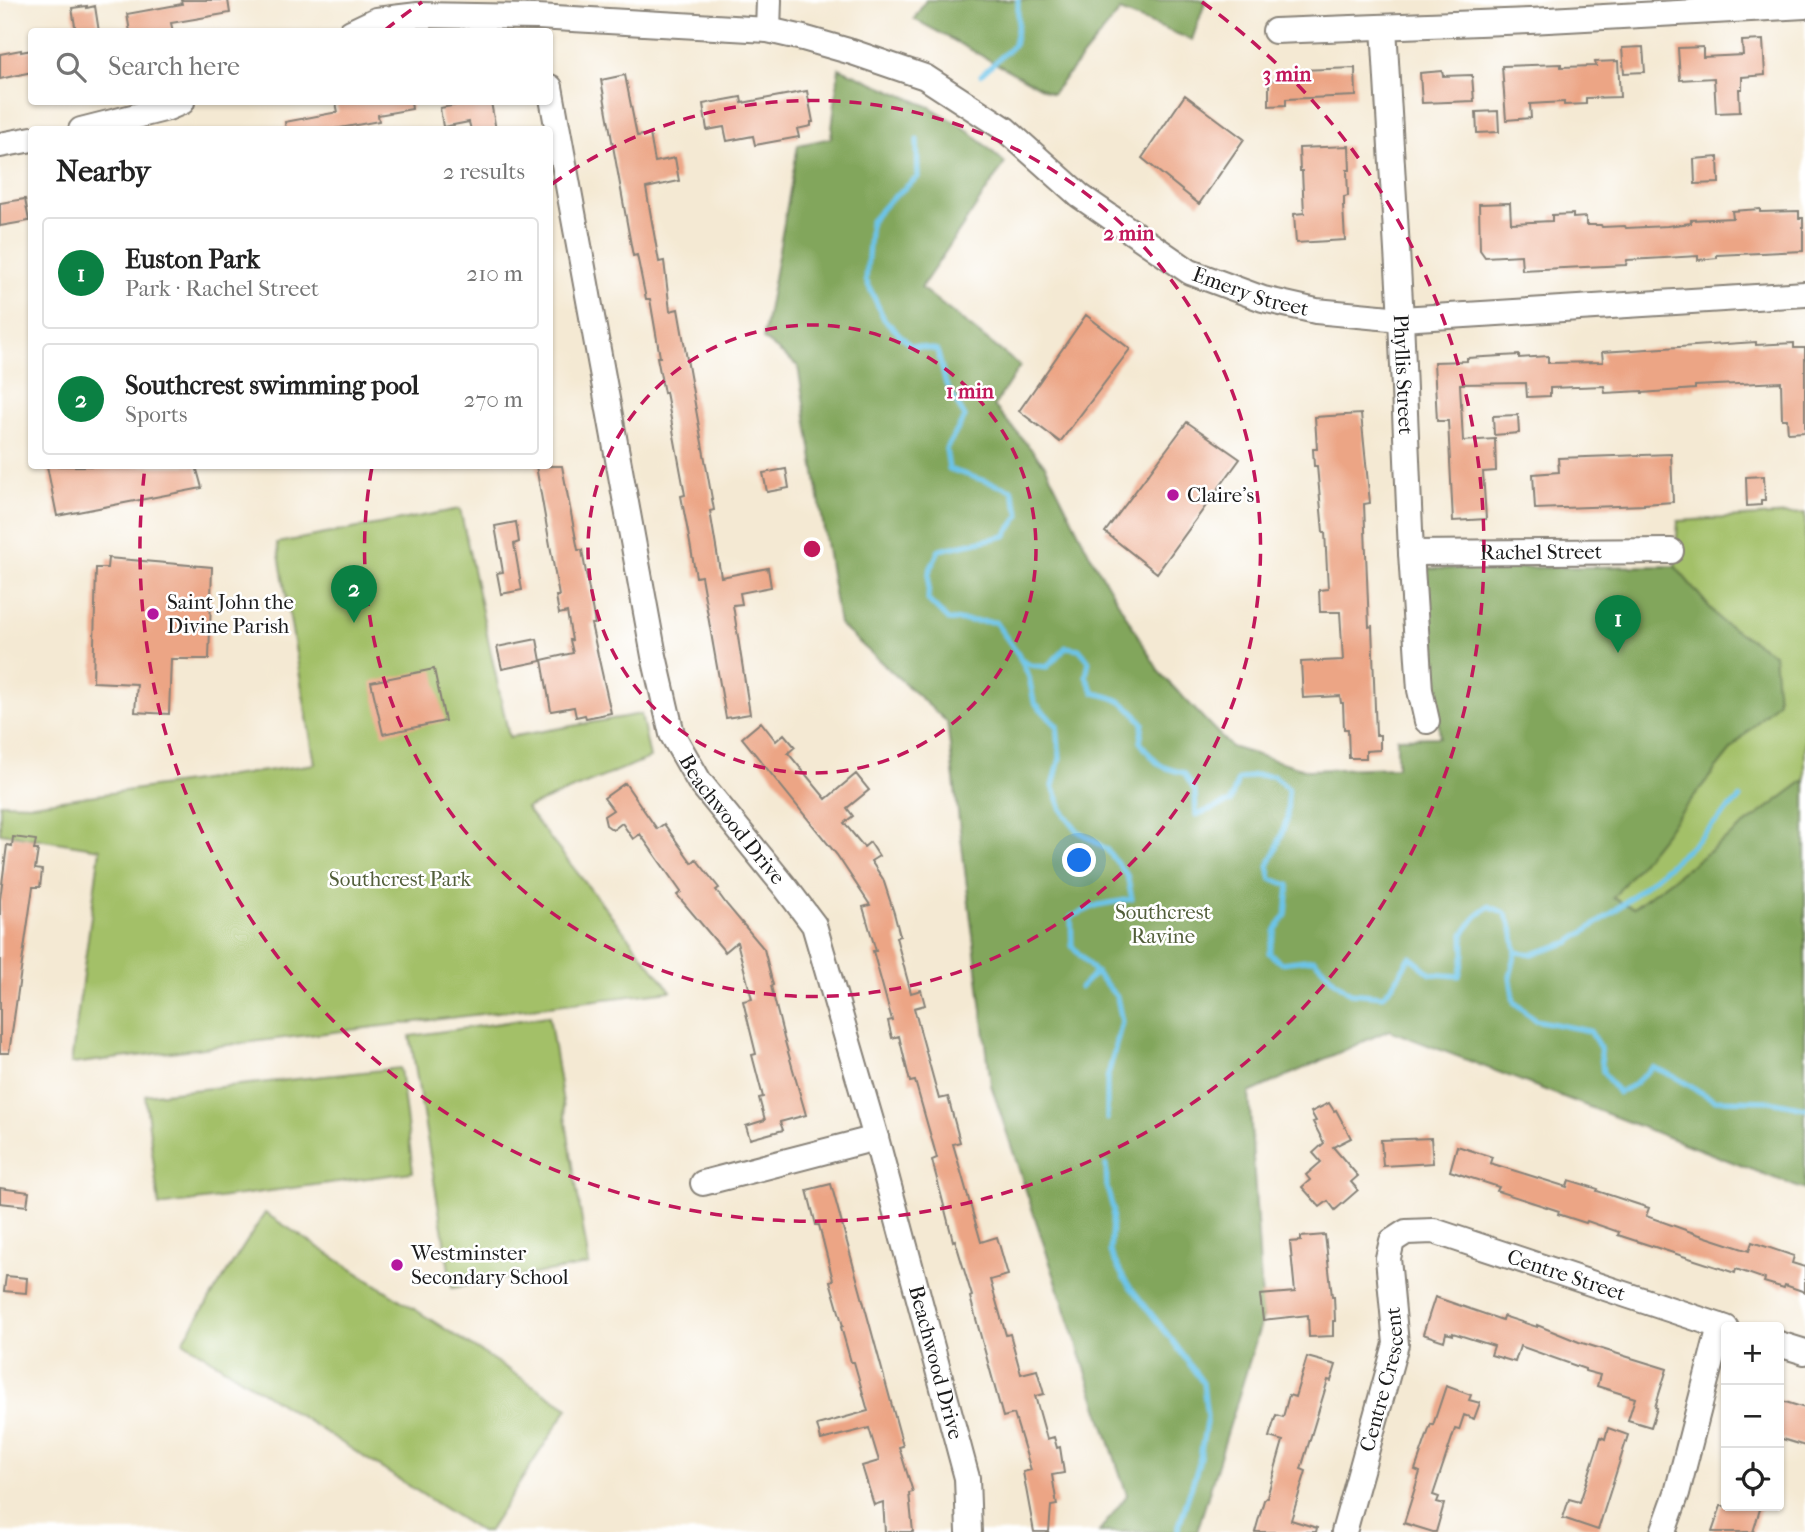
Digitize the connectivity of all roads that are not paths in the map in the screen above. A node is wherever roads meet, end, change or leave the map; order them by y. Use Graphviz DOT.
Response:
graph roads {
  1 [pos="769,0"];
  2 [pos="1805,6"];
  3 [pos="537,16"];
  4 [pos="1384,27"];
  5 [pos="359,28"];
  6 [pos="768,30"];
  7 [pos="1275,31"];
  8 [pos="553,103"];
  9 [pos="175,105"];
  10 [pos="97,126"];
  11 [pos="28,140"];
  12 [pos="0,145"];
  13 [pos="1805,294"];
  14 [pos="1401,319"];
  15 [pos="1671,551"];
  16 [pos="1411,553"];
  17 [pos="1427,721"];
  18 [pos="876,1138"];
  19 [pos="703,1183"];
  20 [pos="1406,1232"];
  21 [pos="1721,1326"];
  22 [pos="1721,1334"];
  23 [pos="1784,1346"];
  24 [pos="1805,1352"];
  25 [pos="969,1532"];
  26 [pos="1344,1532"];
  27 [pos="1663,1532"];
  1 -- 6 [label="street"];
  2 -- 4 [label="street"];
  3 -- 5 [label="street, Emery Street"];
  3 -- 6 [label="street, Emery Street"];
  4 -- 7 [label="street"];
  4 -- 14 [label="street, Phyllis Street"];
  6 -- 14 [label="street, Emery Street"];
  8 -- 18 [label="street, Beachwood Drive"];
  9 -- 10 [label="street"];
  11 -- 12 [label="street"];
  13 -- 14 [label="street, Emery Street"];
  14 -- 16 [label="street, Phyllis Street"];
  15 -- 16 [label="street, Rachel Street"];
  16 -- 17 [label="street, Phyllis Street"];
  18 -- 19 [label="street"];
  18 -- 25 [label="street, Beachwood Drive"];
  20 -- 21 [label="street, Centre Street"];
  20 -- 26 [label="street, Centre Crescent"];
  22 -- 27 [label="street"];
  23 -- 24 [label="street"];
}
